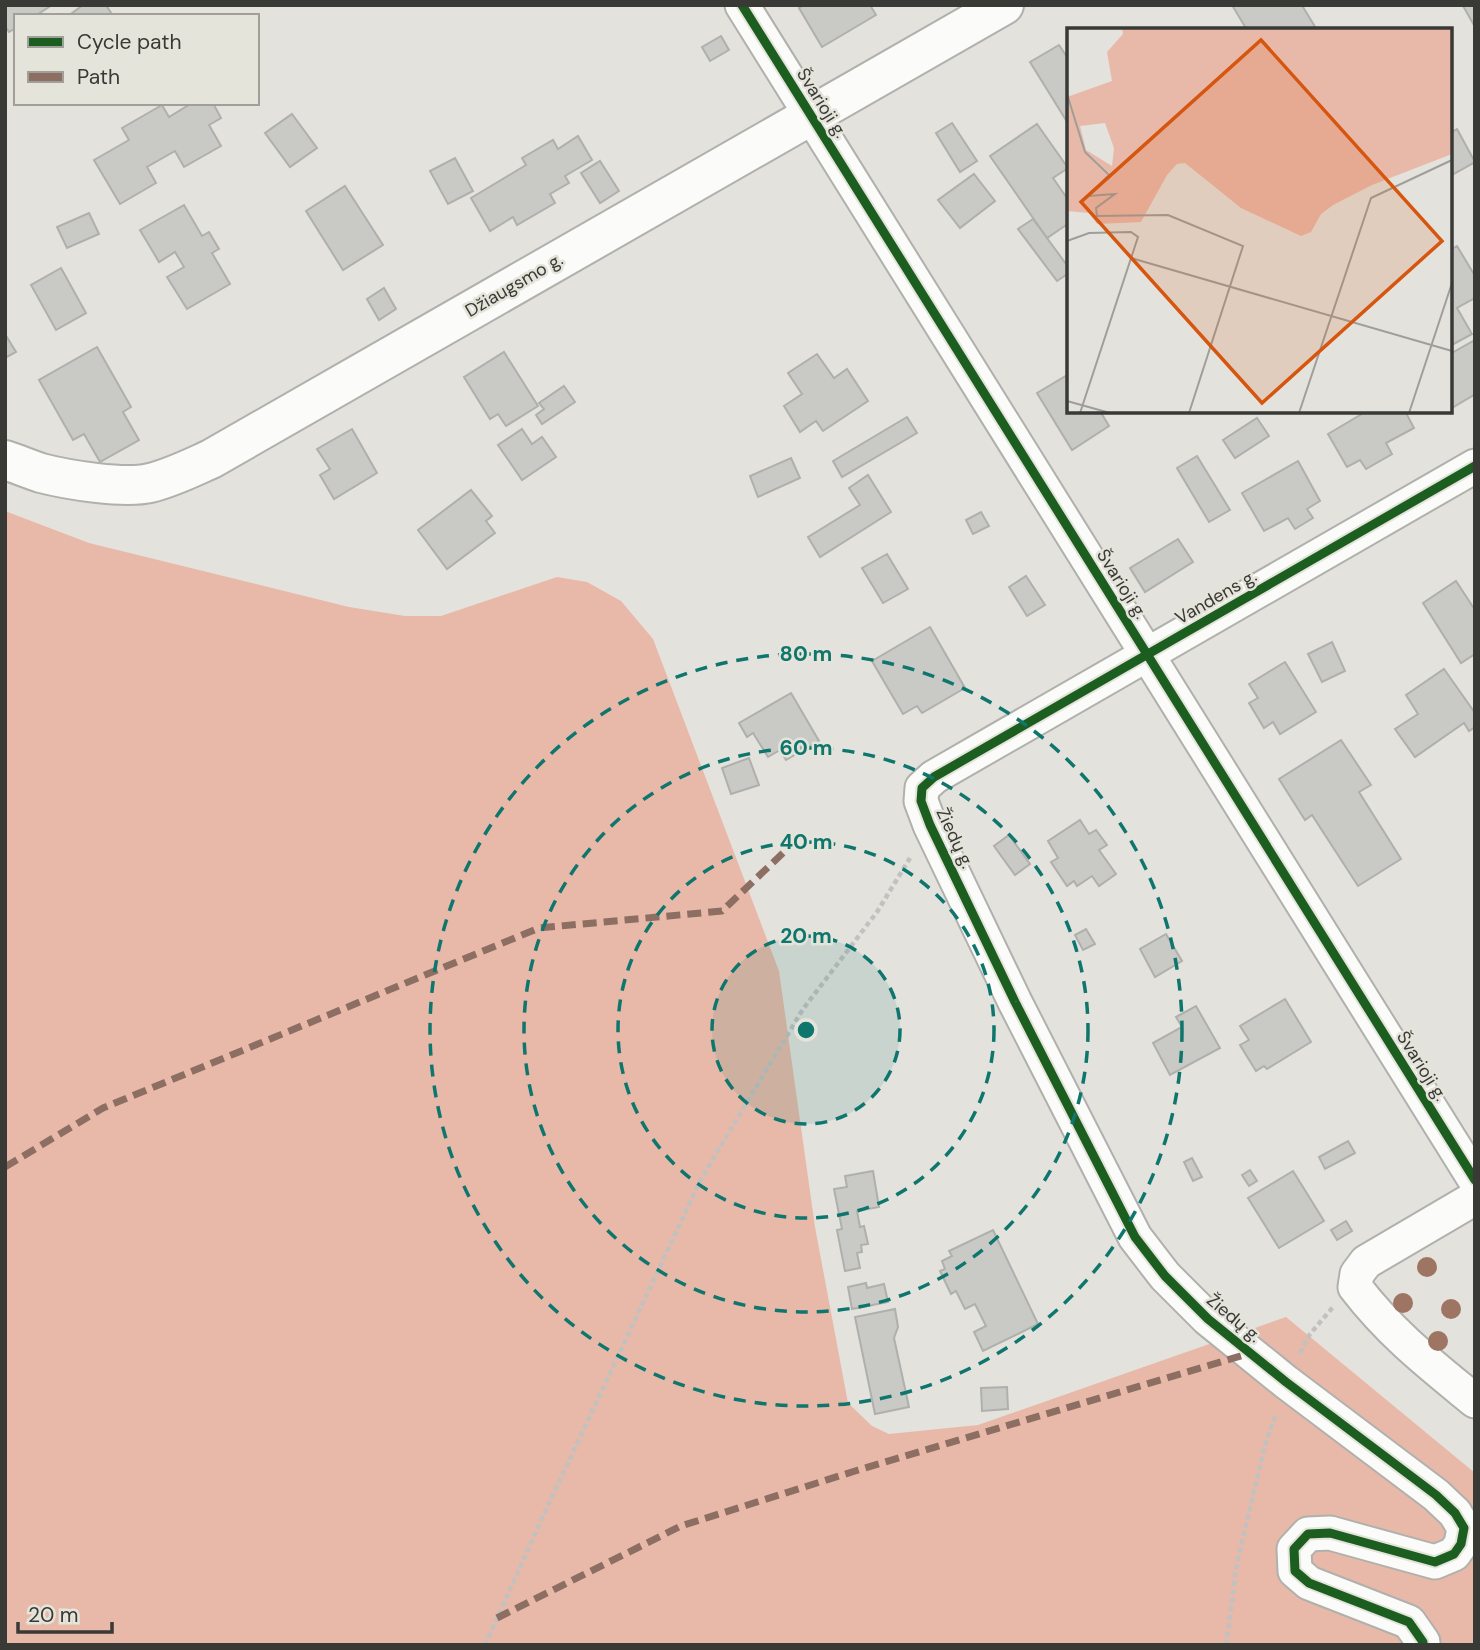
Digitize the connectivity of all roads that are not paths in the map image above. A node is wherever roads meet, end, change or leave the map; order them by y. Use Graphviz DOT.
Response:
graph roads {
  1 [pos="742,5"];
  2 [pos="1004,5"];
  3 [pos="811,115"];
  4 [pos="5,460"];
  5 [pos="1475,466"];
  6 [pos="1147,654"];
  7 [pos="973,755"];
  8 [pos="1475,1180"];
  9 [pos="1475,1198"];
  10 [pos="1475,1401"];
  11 [pos="1423,1645"];
  1 -- 3 [label="street, Švarioji g."];
  2 -- 3 [label="street, Džiaugsmo g."];
  3 -- 4 [label="street, Džiaugsmo g."];
  3 -- 6 [label="street, Švarioji g."];
  5 -- 6 [label="street, Vandens g."];
  6 -- 7 [label="street, Vandens g."];
  6 -- 8 [label="street, Švarioji g."];
  7 -- 11 [label="street, Žiedų g."];
  9 -- 10 [label="street"];
}
